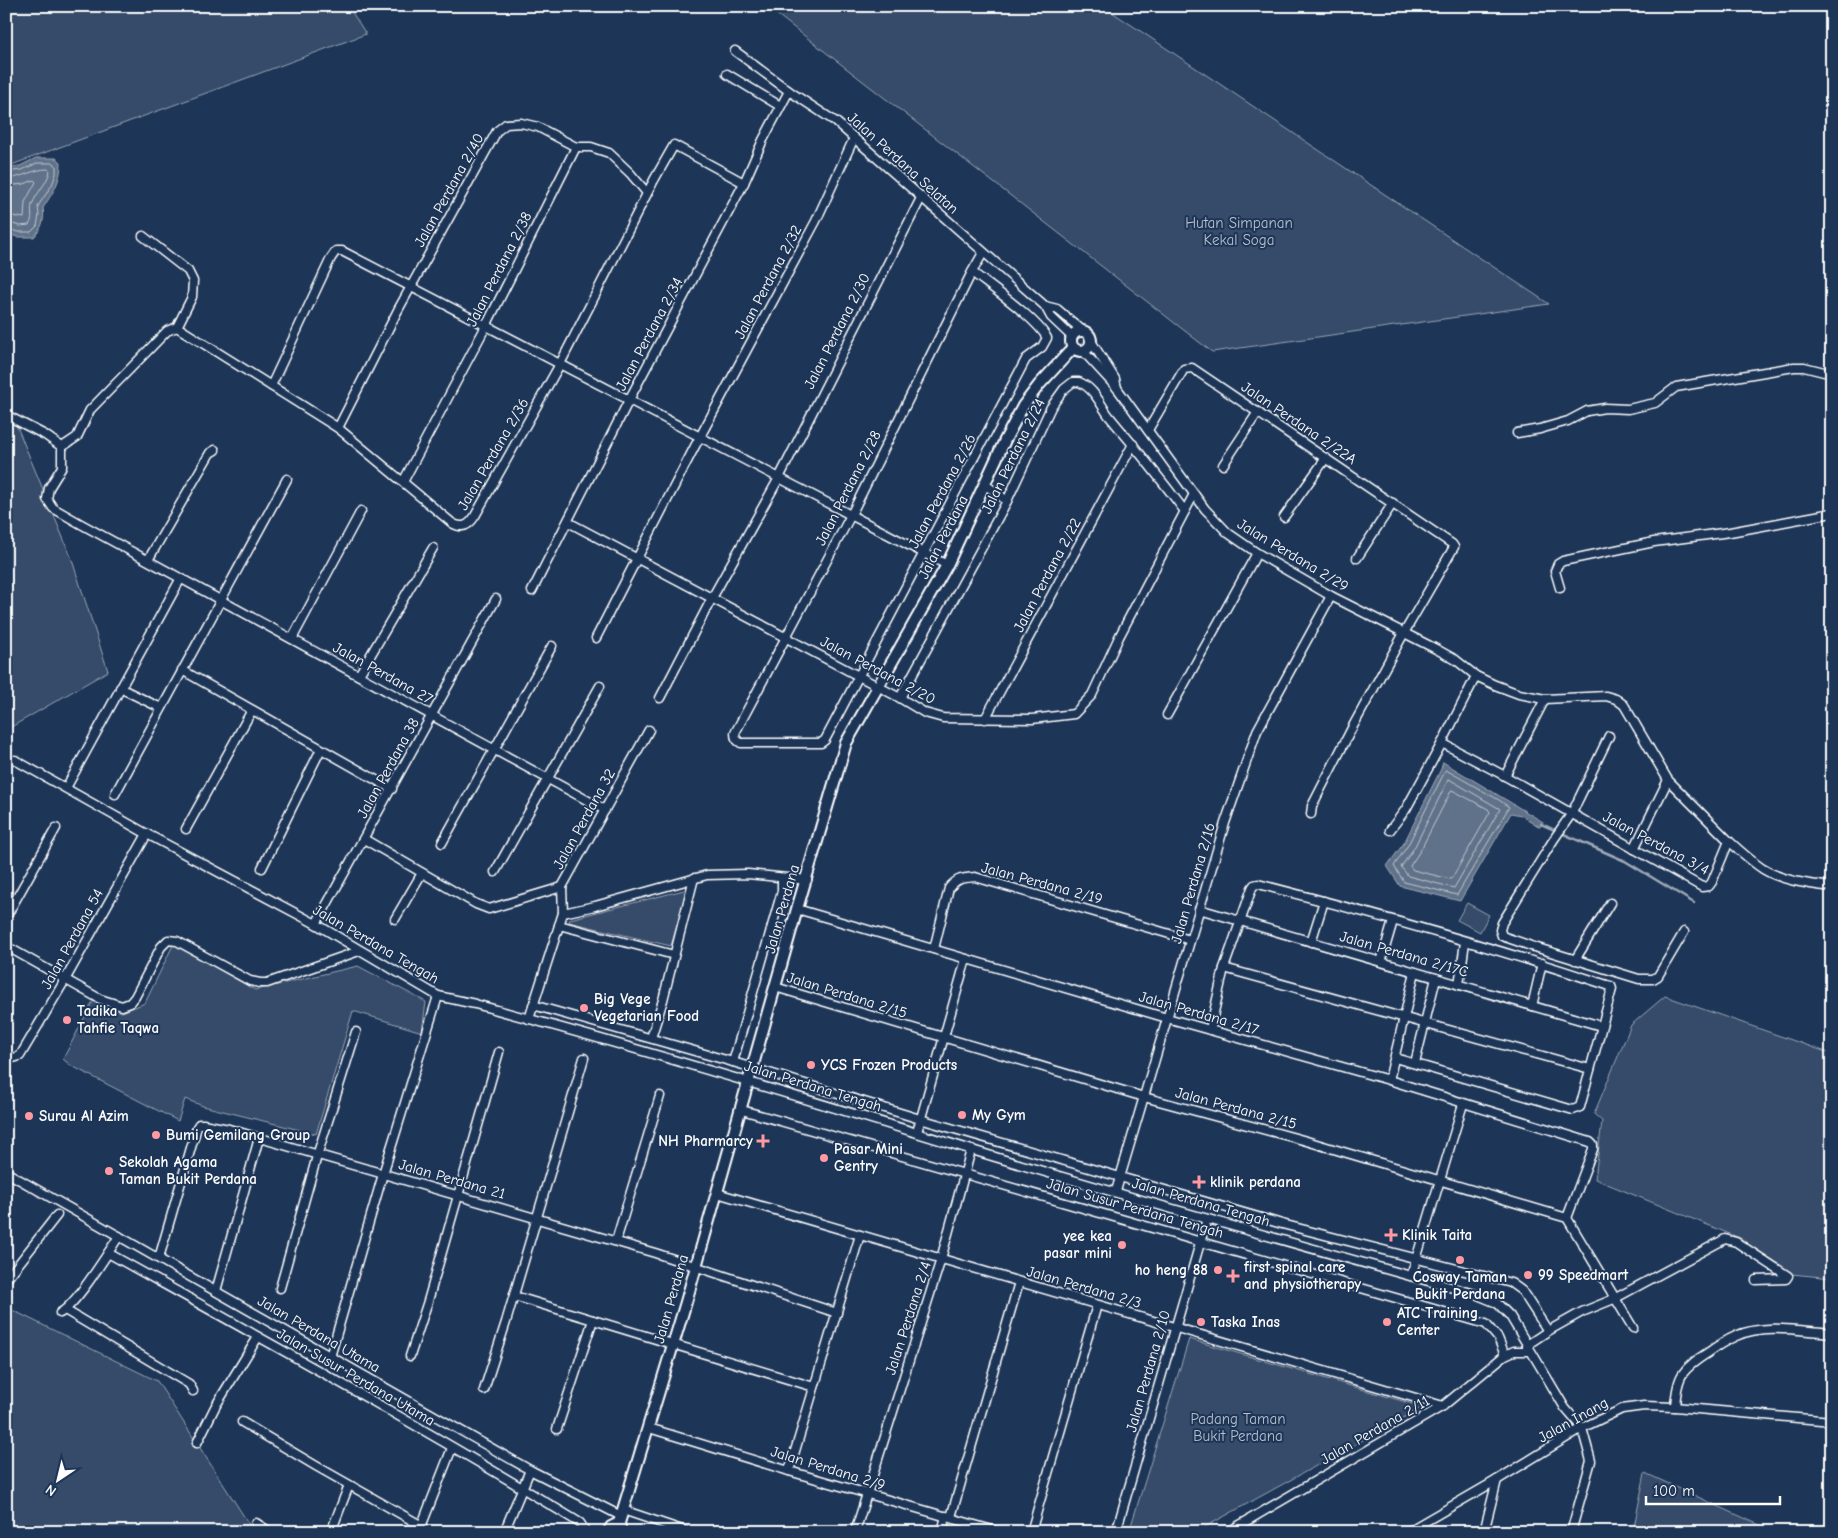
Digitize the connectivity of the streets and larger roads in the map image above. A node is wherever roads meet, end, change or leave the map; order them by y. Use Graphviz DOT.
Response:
graph roads {
  1 [pos="735,51"];
  2 [pos="727,74"];
  3 [pos="789,91"];
  4 [pos="780,106"];
  5 [pos="854,138"];
  6 [pos="576,147"];
  7 [pos="744,183"];
  8 [pos="647,194"];
  9 [pos="921,198"];
  10 [pos="143,236"];
  11 [pos="983,253"];
  12 [pos="972,272"];
  13 [pos="411,287"];
  14 [pos="1045,306"];
  15 [pos="486,326"];
  16 [pos="177,327"];
  17 [pos="1083,331"];
  18 [pos="1071,336"];
  19 [pos="1091,341"];
  20 [pos="1078,350"];
  21 [pos="560,364"];
  22 [pos="1832,374"];
  23 [pos="271,386"];
  24 [pos="1117,388"];
  25 [pos="629,400"];
  26 [pos="1258,412"];
  27 [pos="6,415"];
  28 [pos="338,428"];
  29 [pos="1148,430"];
  30 [pos="1517,433"];
  31 [pos="700,437"];
  32 [pos="1134,444"];
  33 [pos="62,447"];
  34 [pos="215,450"];
  35 [pos="1326,458"];
  36 [pos="1223,465"];
  37 [pos="779,478"];
  38 [pos="287,479"];
  39 [pos="403,482"];
  40 [pos="986,485"];
  41 [pos="1194,494"];
  42 [pos="1007,502"];
  43 [pos="1393,503"];
  44 [pos="361,510"];
  45 [pos="1184,510"];
  46 [pos="1832,513"];
  47 [pos="851,515"];
  48 [pos="1284,517"];
  49 [pos="568,522"];
  50 [pos="433,548"];
  51 [pos="1257,553"];
  52 [pos="925,554"];
  53 [pos="1357,558"];
  54 [pos="638,559"];
  55 [pos="148,560"];
  56 [pos="947,565"];
  57 [pos="181,578"];
  58 [pos="1560,588"];
  59 [pos="532,591"];
  60 [pos="1332,596"];
  61 [pos="712,598"];
  62 [pos="496,599"];
  63 [pos="221,600"];
  64 [pos="1404,633"];
  65 [pos="292,638"];
  66 [pos="596,638"];
  67 [pos="786,638"];
  68 [pos="552,646"];
  69 [pos="182,670"];
  70 [pos="359,675"];
  71 [pos="859,676"];
  72 [pos="1476,676"];
  73 [pos="600,686"];
  74 [pos="878,686"];
  75 [pos="120,688"];
  76 [pos="660,698"];
  77 [pos="900,698"];
  78 [pos="1545,699"];
  79 [pos="161,708"];
  80 [pos="252,710"];
  81 [pos="433,715"];
  82 [pos="1167,715"];
  83 [pos="985,719"];
  84 [pos="649,730"];
  85 [pos="1609,736"];
  86 [pos="814,743"];
  87 [pos="1442,743"];
  88 [pos="321,749"];
  89 [pos="495,750"];
  90 [pos="15,760"];
  91 [pos="1505,776"];
  92 [pos="549,779"];
  93 [pos="1668,780"];
  94 [pos="66,788"];
  95 [pos="392,789"];
  96 [pos="115,794"];
  97 [pos="605,810"];
  98 [pos="1572,813"];
  99 [pos="1311,814"];
  100 [pos="56,828"];
  101 [pos="186,829"];
  102 [pos="1390,830"];
  103 [pos="147,834"];
  104 [pos="364,839"];
  105 [pos="1729,841"];
  106 [pos="442,843"];
  107 [pos="1634,849"];
  108 [pos="262,868"];
  109 [pos="495,872"];
  110 [pos="422,873"];
  111 [pos="694,878"];
  112 [pos="782,878"];
  113 [pos="807,880"];
  114 [pos="562,887"];
  115 [pos="1832,887"];
  116 [pos="1324,901"];
  117 [pos="1610,903"];
  118 [pos="797,909"];
  119 [pos="1200,910"];
  120 [pos="563,913"];
  121 [pos="6,917"];
  122 [pos="395,919"];
  123 [pos="1239,921"];
  124 [pos="1392,921"];
  125 [pos="316,924"];
  126 [pos="559,925"];
  127 [pos="1684,932"];
  128 [pos="1190,940"];
  129 [pos="1311,942"];
  130 [pos="1465,942"];
  131 [pos="6,946"];
  132 [pos="934,949"];
  133 [pos="359,951"];
  134 [pos="674,955"];
  135 [pos="966,959"];
  136 [pos="1575,960"];
  137 [pos="1381,962"];
  138 [pos="1542,963"];
  139 [pos="1224,968"];
  140 [pos="1415,972"];
  141 [pos="1436,978"];
  142 [pos="65,980"];
  143 [pos="1459,985"];
  144 [pos="775,987"];
  145 [pos="438,996"];
  146 [pos="533,1005"];
  147 [pos="1532,1006"];
  148 [pos="529,1018"];
  149 [pos="1167,1018"];
  150 [pos="1404,1018"];
  151 [pos="1425,1024"];
  152 [pos="1601,1026"];
  153 [pos="1210,1030"];
  154 [pos="356,1032"];
  155 [pos="651,1038"];
  156 [pos="943,1038"];
  157 [pos="499,1052"];
  158 [pos="584,1058"];
  159 [pos="1394,1058"];
  160 [pos="6,1060"];
  161 [pos="732,1062"];
  162 [pos="1415,1063"];
  163 [pos="753,1068"];
  164 [pos="1590,1069"];
  165 [pos="1389,1080"];
  166 [pos="750,1082"];
  167 [pos="660,1096"];
  168 [pos="1144,1097"];
  169 [pos="1464,1104"];
  170 [pos="742,1110"];
  171 [pos="920,1118"];
  172 [pos="917,1132"];
  173 [pos="259,1138"];
  174 [pos="971,1150"];
  175 [pos="318,1156"];
  176 [pos="6,1172"];
  177 [pos="383,1174"];
  178 [pos="964,1174"];
  179 [pos="1121,1176"];
  180 [pos="1440,1180"];
  181 [pos="1116,1191"];
  182 [pos="717,1193"];
  183 [pos="458,1195"];
  184 [pos="57,1215"];
  185 [pos="537,1218"];
  186 [pos="1567,1218"];
  187 [pos="1207,1219"];
  188 [pos="860,1235"];
  189 [pos="119,1236"];
  190 [pos="616,1241"];
  191 [pos="1200,1241"];
  192 [pos="108,1253"];
  193 [pos="159,1258"];
  194 [pos="941,1259"];
  195 [pos="1417,1259"];
  196 [pos="696,1267"];
  197 [pos="1411,1276"];
  198 [pos="6,1280"];
  199 [pos="1756,1280"];
  200 [pos="1019,1282"];
  201 [pos="280,1288"];
  202 [pos="216,1291"];
  203 [pos="514,1296"];
  204 [pos="1614,1299"];
  205 [pos="1097,1305"];
  206 [pos="837,1314"];
  207 [pos="593,1320"];
  208 [pos="1175,1328"];
  209 [pos="1633,1328"];
  210 [pos="1548,1330"];
  211 [pos="1832,1333"];
  212 [pos="258,1337"];
  213 [pos="674,1344"];
  214 [pos="1529,1348"];
  215 [pos="1505,1355"];
  216 [pos="410,1356"];
  217 [pos="330,1357"];
  218 [pos="814,1387"];
  219 [pos="484,1390"];
  220 [pos="193,1392"];
  221 [pos="1443,1406"];
  222 [pos="1675,1407"];
  223 [pos="1832,1420"];
  224 [pos="242,1422"];
  225 [pos="649,1428"];
  226 [pos="1582,1428"];
  227 [pos="557,1429"];
  228 [pos="197,1443"];
  229 [pos="452,1448"];
  230 [pos="530,1470"];
  231 [pos="790,1471"];
  232 [pos="1497,1480"];
  233 [pos="349,1485"];
  234 [pos="522,1488"];
  235 [pos="866,1494"];
  236 [pos="948,1517"];
  237 [pos="621,1520"];
  238 [pos="256,1523"];
  239 [pos="420,1529"];
  240 [pos="270,1532"];
  241 [pos="331,1532"];
  242 [pos="504,1532"];
  243 [pos="586,1532"];
  244 [pos="608,1532"];
  245 [pos="688,1532"];
  246 [pos="855,1532"];
  247 [pos="942,1532"];
  248 [pos="999,1532"];
  249 [pos="1032,1532"];
  250 [pos="1116,1532"];
  251 [pos="1228,1532"];
  252 [pos="1407,1532"];
  253 [pos="1484,1532"];
  254 [pos="1571,1532"];
  1 -- 3 [label="street, Jalan Perdana Selatan"];
  2 -- 4 [label="street"];
  3 -- 4 [label="street, Jalan Perdana 2/34"];
  3 -- 5 [label="street, Jalan Perdana Selatan"];
  4 -- 7 [label="street, Jalan Perdana 2/34"];
  5 -- 9 [label="street, Jalan Perdana Selatan"];
  5 -- 31 [label="street, Jalan Perdana 2/32"];
  6 -- 8 [label="street"];
  6 -- 13 [label="street, Jalan Perdana 2/40"];
  6 -- 15 [label="street, Jalan Perdana 2/38"];
  7 -- 8 [label="street, Jalan Perdana 2/36"];
  7 -- 25 [label="street, Jalan Perdana 2/34"];
  8 -- 21 [label="street, Jalan Perdana 2/36"];
  9 -- 11 [label="street, Jalan Perdana Selatan"];
  9 -- 37 [label="street, Jalan Perdana 2/30"];
  10 -- 16 [label="street"];
  11 -- 12 [label="street, Jalan Perdana 2/28"];
  11 -- 14 [label="street, Jalan Perdana Selatan"];
  12 -- 47 [label="street, Jalan Perdana 2/28"];
  12 -- 52 [label="street, Jalan Perdana 2/26"];
  13 -- 15 [label="street"];
  13 -- 23 [label="street"];
  13 -- 28 [label="street, Jalan Perdana 2/40"];
  14 -- 17 [label="street"];
  14 -- 18 [label="street"];
  15 -- 21 [label="street"];
  15 -- 39 [label="street, Jalan Perdana 2/38"];
  16 -- 23 [label="street, Jalan Perdana 2/36"];
  16 -- 33 [label="street"];
  17 -- 18 [label="street"];
  17 -- 19 [label="street"];
  18 -- 20 [label="street"];
  19 -- 20 [label="street"];
  19 -- 24 [label="street"];
  20 -- 24 [label="street"];
  20 -- 40 [label="street, Jalan Perdana"];
  21 -- 25 [label="street"];
  21 -- 39 [label="street, Jalan Perdana 2/36"];
  22 -- 30 [label="street"];
  23 -- 28 [label="street, Jalan Perdana 2/36"];
  24 -- 29 [label="street, Jalan Perdana 2/29"];
  25 -- 31 [label="street"];
  25 -- 49 [label="street, Jalan Perdana 2/34"];
  26 -- 29 [label="street, Jalan Perdana 2/22A"];
  26 -- 35 [label="street, Jalan Perdana 2/22A"];
  26 -- 36 [label="street"];
  27 -- 33 [label="street"];
  28 -- 39 [label="street, Jalan Perdana 2/36"];
  29 -- 41 [label="street, Jalan Perdana 2/29"];
  31 -- 37 [label="street"];
  31 -- 54 [label="street, Jalan Perdana 2/32"];
  32 -- 42 [label="street, Jalan Perdana 2/24"];
  32 -- 45 [label="street, Jalan Perdana 2/24"];
  32 -- 83 [label="street, Jalan Perdana 2/22"];
  33 -- 55 [label="street, Jalan Perdana 27"];
  34 -- 55 [label="street"];
  35 -- 43 [label="street, Jalan Perdana 2/22A"];
  35 -- 48 [label="street"];
  37 -- 47 [label="street"];
  37 -- 61 [label="street, Jalan Perdana 2/30"];
  38 -- 63 [label="street"];
  40 -- 42 [label="street"];
  40 -- 56 [label="street, Jalan Perdana"];
  41 -- 45 [label="street, Jalan Perdana 2/20"];
  41 -- 51 [label="street, Jalan Perdana 2/29"];
  42 -- 77 [label="street, Jalan Perdana 2/24"];
  43 -- 53 [label="street"];
  43 -- 64 [label="street, Jalan Perdana 2/22A"];
  44 -- 65 [label="street"];
  45 -- 83 [label="street, Jalan Perdana 2/20"];
  46 -- 58 [label="street"];
  47 -- 52 [label="street"];
  47 -- 67 [label="street, Jalan Perdana 2/28"];
  49 -- 54 [label="street, Jalan Perdana 2/20"];
  49 -- 59 [label="street, Jalan Perdana 2/34"];
  50 -- 70 [label="street"];
  51 -- 60 [label="street, Jalan Perdana 2/29"];
  51 -- 82 [label="street"];
  52 -- 56 [label="street"];
  52 -- 71 [label="street, Jalan Perdana 2/26"];
  54 -- 61 [label="street, Jalan Perdana 2/20"];
  54 -- 66 [label="street"];
  55 -- 57 [label="street, Jalan Perdana 27"];
  56 -- 74 [label="street, Jalan Perdana"];
  57 -- 63 [label="street, Jalan Perdana 27"];
  57 -- 75 [label="street"];
  60 -- 64 [label="street, Jalan Perdana 2/29"];
  60 -- 119 [label="street, Jalan Perdana 2/16"];
  61 -- 67 [label="street, Jalan Perdana 2/20"];
  61 -- 76 [label="street"];
  62 -- 81 [label="street, Jalan Perdana 38"];
  63 -- 65 [label="street, Jalan Perdana 27"];
  63 -- 69 [label="street"];
  64 -- 72 [label="street, Jalan Perdana 2/29"];
  64 -- 99 [label="street"];
  65 -- 70 [label="street, Jalan Perdana 27"];
  67 -- 71 [label="street, Jalan Perdana 2/20"];
  67 -- 86 [label="street, Jalan Perdana 2/28"];
  68 -- 89 [label="street"];
  69 -- 79 [label="street"];
  69 -- 80 [label="street"];
  70 -- 81 [label="street, Jalan Perdana 27"];
  71 -- 74 [label="street, Jalan Perdana 2/20"];
  71 -- 86 [label="street, Jalan Perdana 2/26"];
  72 -- 78 [label="street"];
  72 -- 87 [label="street"];
  73 -- 92 [label="street"];
  74 -- 77 [label="street, Jalan Perdana 2/20"];
  74 -- 113 [label="street, Jalan Perdana"];
  75 -- 79 [label="street"];
  75 -- 94 [label="street"];
  77 -- 83 [label="street, Jalan Perdana 2/20"];
  78 -- 91 [label="street"];
  78 -- 93 [label="street"];
  79 -- 96 [label="street"];
  80 -- 88 [label="street"];
  80 -- 101 [label="street"];
  81 -- 89 [label="street, Jalan Perdana 27"];
  81 -- 95 [label="street, Jalan Perdana 38"];
  84 -- 97 [label="street, Jalan Perdana 32"];
  85 -- 98 [label="street"];
  87 -- 91 [label="street, Jalan Perdana 3/4"];
  87 -- 102 [label="street"];
  88 -- 95 [label="street"];
  88 -- 108 [label="street"];
  89 -- 92 [label="street, Jalan Perdana 27"];
  89 -- 106 [label="street"];
  90 -- 94 [label="street, Jalan Perdana Tengah"];
  91 -- 98 [label="street, Jalan Perdana 3/4"];
  92 -- 97 [label="street, Jalan Perdana 27"];
  92 -- 109 [label="street"];
  93 -- 105 [label="street"];
  93 -- 107 [label="street"];
  94 -- 103 [label="street, Jalan Perdana Tengah"];
  95 -- 104 [label="street, Jalan Perdana 38"];
  97 -- 114 [label="street, Jalan Perdana 32"];
  98 -- 107 [label="street, Jalan Perdana 3/4"];
  98 -- 136 [label="street"];
  100 -- 121 [label="street"];
  103 -- 125 [label="street, Jalan Perdana Tengah"];
  103 -- 142 [label="street, Jalan Perdana 54"];
  104 -- 110 [label="street, Jalan Perdana 32"];
  104 -- 125 [label="street, Jalan Perdana 38"];
  105 -- 107 [label="street, Jalan Perdana 3/4"];
  105 -- 115 [label="street"];
  110 -- 114 [label="street, Jalan Perdana 32"];
  110 -- 122 [label="street"];
  111 -- 112 [label="street"];
  111 -- 120 [label="street"];
  111 -- 134 [label="street"];
  112 -- 113 [label="street"];
  112 -- 161 [label="street"];
  113 -- 118 [label="street, Jalan Perdana"];
  114 -- 120 [label="street"];
  116 -- 123 [label="street"];
  116 -- 124 [label="street"];
  116 -- 129 [label="street"];
  117 -- 136 [label="street"];
  118 -- 132 [label="street, Jalan Perdana 2/17"];
  118 -- 144 [label="street, Jalan Perdana"];
  119 -- 123 [label="street, Jalan Perdana 2/17C"];
  119 -- 128 [label="street, Jalan Perdana 2/16"];
  120 -- 126 [label="street"];
  123 -- 129 [label="street, Jalan Perdana 2/17C"];
  123 -- 139 [label="street"];
  124 -- 130 [label="street"];
  124 -- 137 [label="street"];
  125 -- 133 [label="street, Jalan Perdana Tengah"];
  126 -- 134 [label="street"];
  126 -- 146 [label="street"];
  127 -- 136 [label="street"];
  128 -- 132 [label="street, Jalan Perdana 2/19"];
  128 -- 149 [label="street, Jalan Perdana 2/16"];
  129 -- 137 [label="street, Jalan Perdana 2/17C"];
  130 -- 138 [label="street"];
  130 -- 143 [label="street"];
  131 -- 142 [label="street"];
  132 -- 135 [label="street, Jalan Perdana 2/17"];
  133 -- 142 [label="street"];
  133 -- 145 [label="street, Jalan Perdana Tengah"];
  134 -- 155 [label="street"];
  135 -- 149 [label="street, Jalan Perdana 2/17"];
  135 -- 156 [label="street"];
  137 -- 140 [label="street, Jalan Perdana 2/17C"];
  138 -- 147 [label="street"];
  138 -- 152 [label="street"];
  139 -- 150 [label="street"];
  139 -- 153 [label="street"];
  140 -- 141 [label="street, Jalan Perdana 2/17C"];
  140 -- 150 [label="street"];
  141 -- 143 [label="street, Jalan Perdana 2/17C"];
  141 -- 151 [label="street"];
  142 -- 160 [label="street, Jalan Perdana 54"];
  143 -- 147 [label="street, Jalan Perdana 2/17C"];
  144 -- 156 [label="street, Jalan Perdana 2/15"];
  144 -- 163 [label="street, Jalan Perdana"];
  145 -- 148 [label="street, Jalan Perdana Tengah"];
  145 -- 177 [label="street"];
  146 -- 148 [label="street"];
  146 -- 155 [label="street, Jalan Susur Perdana Tengah"];
  147 -- 152 [label="street, Jalan Perdana 2/17C"];
  148 -- 166 [label="street, Jalan Perdana Tengah"];
  149 -- 153 [label="street, Jalan Perdana 2/17"];
  149 -- 168 [label="street, Jalan Perdana 2/16"];
  150 -- 151 [label="street"];
  150 -- 159 [label="street"];
  151 -- 162 [label="street"];
  151 -- 164 [label="street"];
  152 -- 164 [label="street"];
  153 -- 165 [label="street, Jalan Perdana 2/17"];
  154 -- 175 [label="street"];
  155 -- 161 [label="street, Jalan Susur Perdana Tengah"];
  156 -- 168 [label="street, Jalan Perdana 2/15"];
  156 -- 171 [label="street"];
  157 -- 183 [label="street"];
  158 -- 185 [label="street"];
  159 -- 162 [label="street"];
  159 -- 165 [label="street"];
  161 -- 163 [label="street, Jalan Susur Perdana Tengah"];
  162 -- 164 [label="street"];
  163 -- 166 [label="street, Jalan Perdana"];
  163 -- 171 [label="street, Jalan Susur Perdana Tengah"];
  165 -- 169 [label="street, Jalan Perdana 2/17"];
  166 -- 170 [label="street, Jalan Perdana"];
  166 -- 172 [label="street, Jalan Perdana Tengah"];
  167 -- 190 [label="street"];
  168 -- 179 [label="street, Jalan Perdana 2/16"];
  168 -- 180 [label="street, Jalan Perdana 2/15"];
  169 -- 180 [label="street"];
  169 -- 186 [label="street, Jalan Perdana 2/17"];
  170 -- 178 [label="street, Jalan Susur Perdana Tengah"];
  170 -- 182 [label="street, Jalan Perdana"];
  171 -- 172 [label="street"];
  171 -- 179 [label="street, Jalan Susur Perdana Tengah"];
  172 -- 174 [label="street, Jalan Perdana Tengah"];
  173 -- 175 [label="street, Jalan Perdana 21"];
  173 -- 193 [label="street, Jalan Perdana 21"];
  173 -- 202 [label="street"];
  174 -- 178 [label="street, Jalan Perdana 2/4"];
  174 -- 181 [label="street, Jalan Perdana Tengah"];
  175 -- 177 [label="street, Jalan Perdana 21"];
  175 -- 201 [label="street"];
  176 -- 189 [label="street, Jalan Perdana Utama"];
  177 -- 183 [label="street, Jalan Perdana 21"];
  177 -- 217 [label="street"];
  178 -- 191 [label="street, Jalan Susur Perdana Tengah"];
  178 -- 194 [label="street, Jalan Perdana 2/4"];
  179 -- 181 [label="street, Jalan Perdana 2/16"];
  179 -- 195 [label="street, Jalan Susur Perdana Tengah"];
  180 -- 186 [label="street, Jalan Perdana 2/15"];
  180 -- 195 [label="street"];
  181 -- 187 [label="street, Jalan Perdana Tengah"];
  182 -- 188 [label="street, Jalan Perdana 2/3"];
  182 -- 196 [label="street, Jalan Perdana"];
  183 -- 185 [label="street, Jalan Perdana 21"];
  183 -- 216 [label="street"];
  184 -- 198 [label="street"];
  185 -- 190 [label="street, Jalan Perdana 21"];
  185 -- 203 [label="street"];
  186 -- 204 [label="street"];
  187 -- 191 [label="street, Jalan Perdana 2/10"];
  187 -- 197 [label="street, Jalan Perdana Tengah"];
  188 -- 194 [label="street, Jalan Perdana 2/3"];
  188 -- 206 [label="street"];
  189 -- 192 [label="street"];
  189 -- 193 [label="street, Jalan Perdana Utama"];
  190 -- 196 [label="street, Jalan Perdana 21"];
  191 -- 208 [label="street, Jalan Perdana 2/10"];
  191 -- 215 [label="street, Jalan Susur Perdana Tengah"];
  192 -- 212 [label="street, Jalan Susur Perdana Utama"];
  192 -- 220 [label="street"];
  193 -- 202 [label="street, Jalan Perdana Utama"];
  194 -- 200 [label="street, Jalan Perdana 2/3"];
  194 -- 235 [label="street, Jalan Perdana 2/4"];
  195 -- 197 [label="street"];
  195 -- 210 [label="street, Jalan Susur Perdana Tengah"];
  196 -- 206 [label="street, Jalan Perdana 21"];
  196 -- 213 [label="street, Jalan Perdana"];
  197 -- 214 [label="street, Jalan Perdana Tengah"];
  199 -- 204 [label="street"];
  200 -- 205 [label="street, Jalan Perdana 2/3"];
  200 -- 236 [label="street"];
  202 -- 217 [label="street, Jalan Perdana Utama"];
  203 -- 207 [label="street"];
  203 -- 219 [label="street"];
  204 -- 209 [label="street"];
  204 -- 210 [label="street"];
  205 -- 208 [label="street, Jalan Perdana 2/3"];
  205 -- 249 [label="street"];
  206 -- 218 [label="street"];
  207 -- 213 [label="street"];
  207 -- 227 [label="street"];
  208 -- 221 [label="street, Jalan Perdana 2/3"];
  208 -- 250 [label="street, Jalan Perdana 2/10"];
  210 -- 214 [label="street"];
  211 -- 222 [label="street"];
  212 -- 228 [label="street"];
  212 -- 229 [label="street, Jalan Susur Perdana Utama"];
  213 -- 218 [label="street"];
  213 -- 225 [label="street, Jalan Perdana"];
  214 -- 215 [label="street"];
  214 -- 226 [label="street, Jalan Perdana Tengah"];
  215 -- 221 [label="street, Jalan Perdana 2/11"];
  217 -- 230 [label="street, Jalan Perdana Utama"];
  218 -- 231 [label="street"];
  221 -- 251 [label="street, Jalan Perdana 2/11"];
  222 -- 223 [label="street, Jalan Inang"];
  222 -- 226 [label="street, Jalan Inang"];
  224 -- 233 [label="street"];
  225 -- 231 [label="street, Jalan Perdana 2/9"];
  225 -- 237 [label="street, Jalan Perdana"];
  226 -- 232 [label="street, Jalan Inang"];
  226 -- 254 [label="street"];
  229 -- 234 [label="street, Jalan Susur Perdana Utama"];
  229 -- 239 [label="street"];
  230 -- 234 [label="street"];
  230 -- 237 [label="street, Jalan Perdana Utama"];
  231 -- 235 [label="street, Jalan Perdana 2/9"];
  232 -- 252 [label="street, Jalan Inang"];
  232 -- 253 [label="street"];
  233 -- 239 [label="street"];
  233 -- 241 [label="street"];
  234 -- 242 [label="street"];
  234 -- 243 [label="street, Jalan Susur Perdana Utama"];
  235 -- 236 [label="street, Jalan Perdana 2/9"];
  235 -- 246 [label="street, Jalan Perdana 2/4"];
  236 -- 247 [label="street"];
  236 -- 248 [label="street, Jalan Perdana 2/9"];
  237 -- 244 [label="street"];
  237 -- 245 [label="street, Jalan Perdana Utama"];
  238 -- 240 [label="street"];
}
